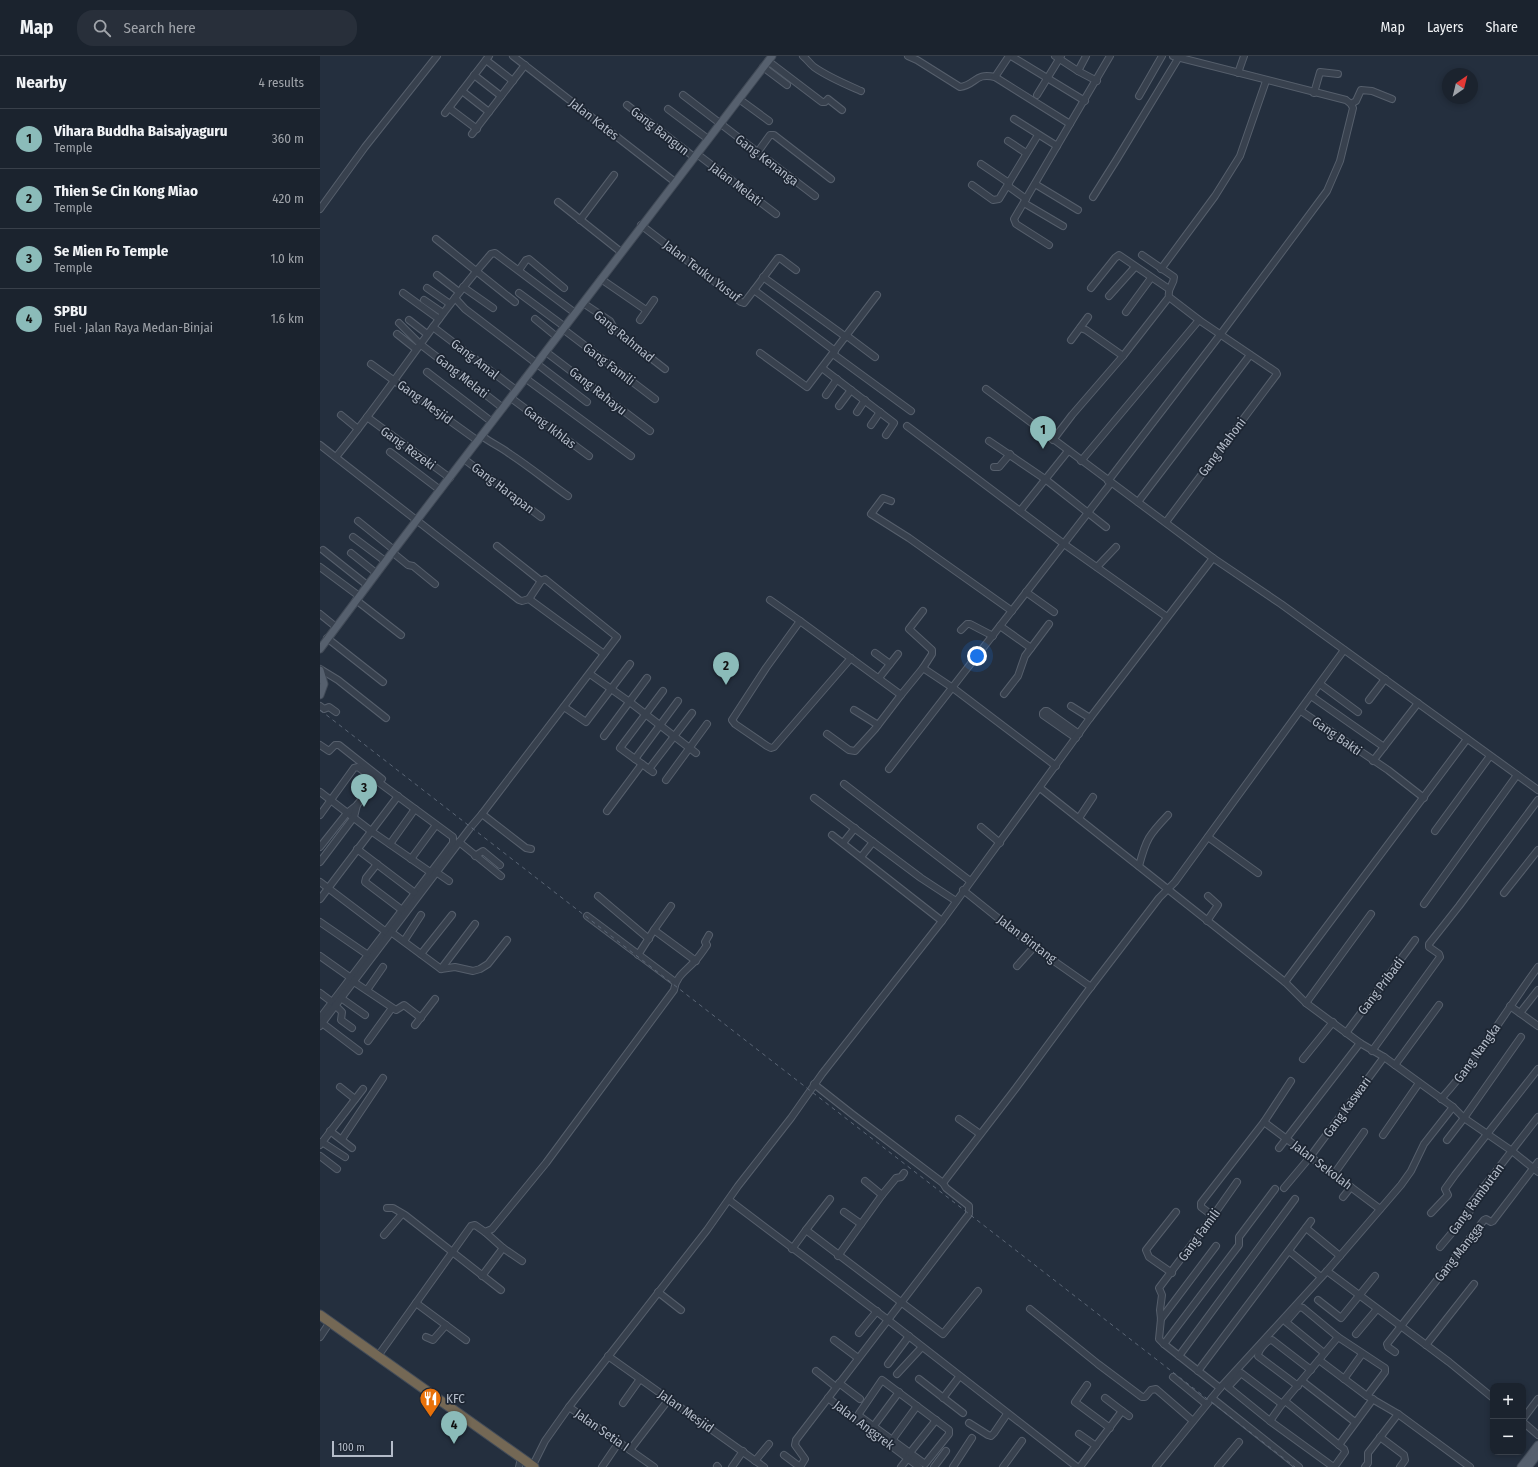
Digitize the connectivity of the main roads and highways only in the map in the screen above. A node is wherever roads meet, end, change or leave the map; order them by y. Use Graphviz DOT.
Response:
graph roads {
  1 [pos="769,58"];
  2 [pos="320,649"];
  3 [pos="320,670"];
  4 [pos="320,695"];
  5 [pos="320,1315"];
  6 [pos="320,1319"];
  7 [pos="1538,1445"];
  8 [pos="1538,1454"];
  9 [pos="527,1465"];
  10 [pos="1521,1467"];
  11 [pos="1528,1467"];
  1 -- 2 [label="main road"];
  3 -- 4 [label="main road"];
  5 -- 9 [label="highway"];
  6 -- 9 [label="highway"];
  7 -- 10 [label="main road"];
  8 -- 11 [label="main road"];
}
